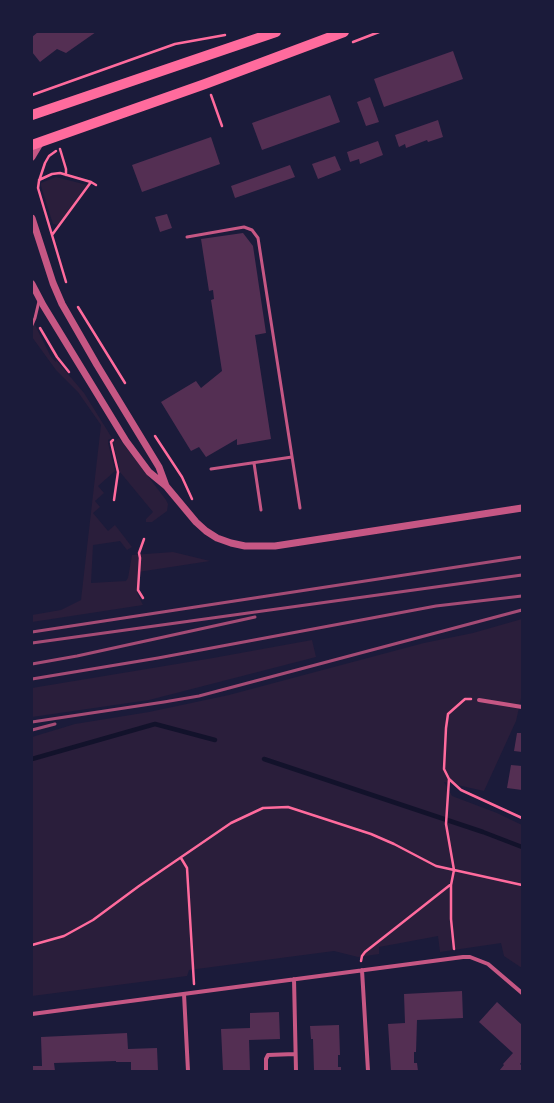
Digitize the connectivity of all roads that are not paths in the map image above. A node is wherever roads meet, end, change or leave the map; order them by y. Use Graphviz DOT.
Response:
graph roads {
  1 [pos="276,32"];
  2 [pos="344,32"];
  3 [pos="46,110"];
  4 [pos="32,113"];
  5 [pos="32,119"];
  6 [pos="36,143"];
  7 [pos="32,157"];
  8 [pos="32,218"];
  9 [pos="187,237"];
  10 [pos="32,284"];
  11 [pos="39,299"];
  12 [pos="32,325"];
  13 [pos="292,457"];
  14 [pos="254,463"];
  15 [pos="211,469"];
  16 [pos="166,486"];
  17 [pos="300,508"];
  18 [pos="522,508"];
  19 [pos="261,510"];
  20 [pos="479,700"];
  21 [pos="522,706"];
  22 [pos="362,970"];
  23 [pos="294,979"];
  24 [pos="522,993"];
  25 [pos="184,994"];
  26 [pos="32,1014"];
  27 [pos="296,1054"];
  28 [pos="188,1071"];
  29 [pos="266,1071"];
  30 [pos="296,1071"];
  31 [pos="368,1071"];
  1 -- 3 [label="main road"];
  2 -- 6 [label="main road"];
  3 -- 4 [label="main road"];
  3 -- 5 [label="street"];
  6 -- 7 [label="street"];
  8 -- 16 [label="street"];
  9 -- 13 [label="lane"];
  10 -- 11 [label="street"];
  11 -- 12 [label="lane"];
  11 -- 16 [label="street"];
  13 -- 14 [label="lane"];
  13 -- 17 [label="lane"];
  14 -- 15 [label="lane"];
  14 -- 19 [label="lane"];
  16 -- 18 [label="street"];
  20 -- 21 [label="street"];
  22 -- 23 [label="street"];
  22 -- 24 [label="street"];
  22 -- 31 [label="street"];
  23 -- 25 [label="street"];
  23 -- 27 [label="street"];
  25 -- 26 [label="street"];
  25 -- 28 [label="street"];
  27 -- 29 [label="street"];
  27 -- 30 [label="street"];
}
